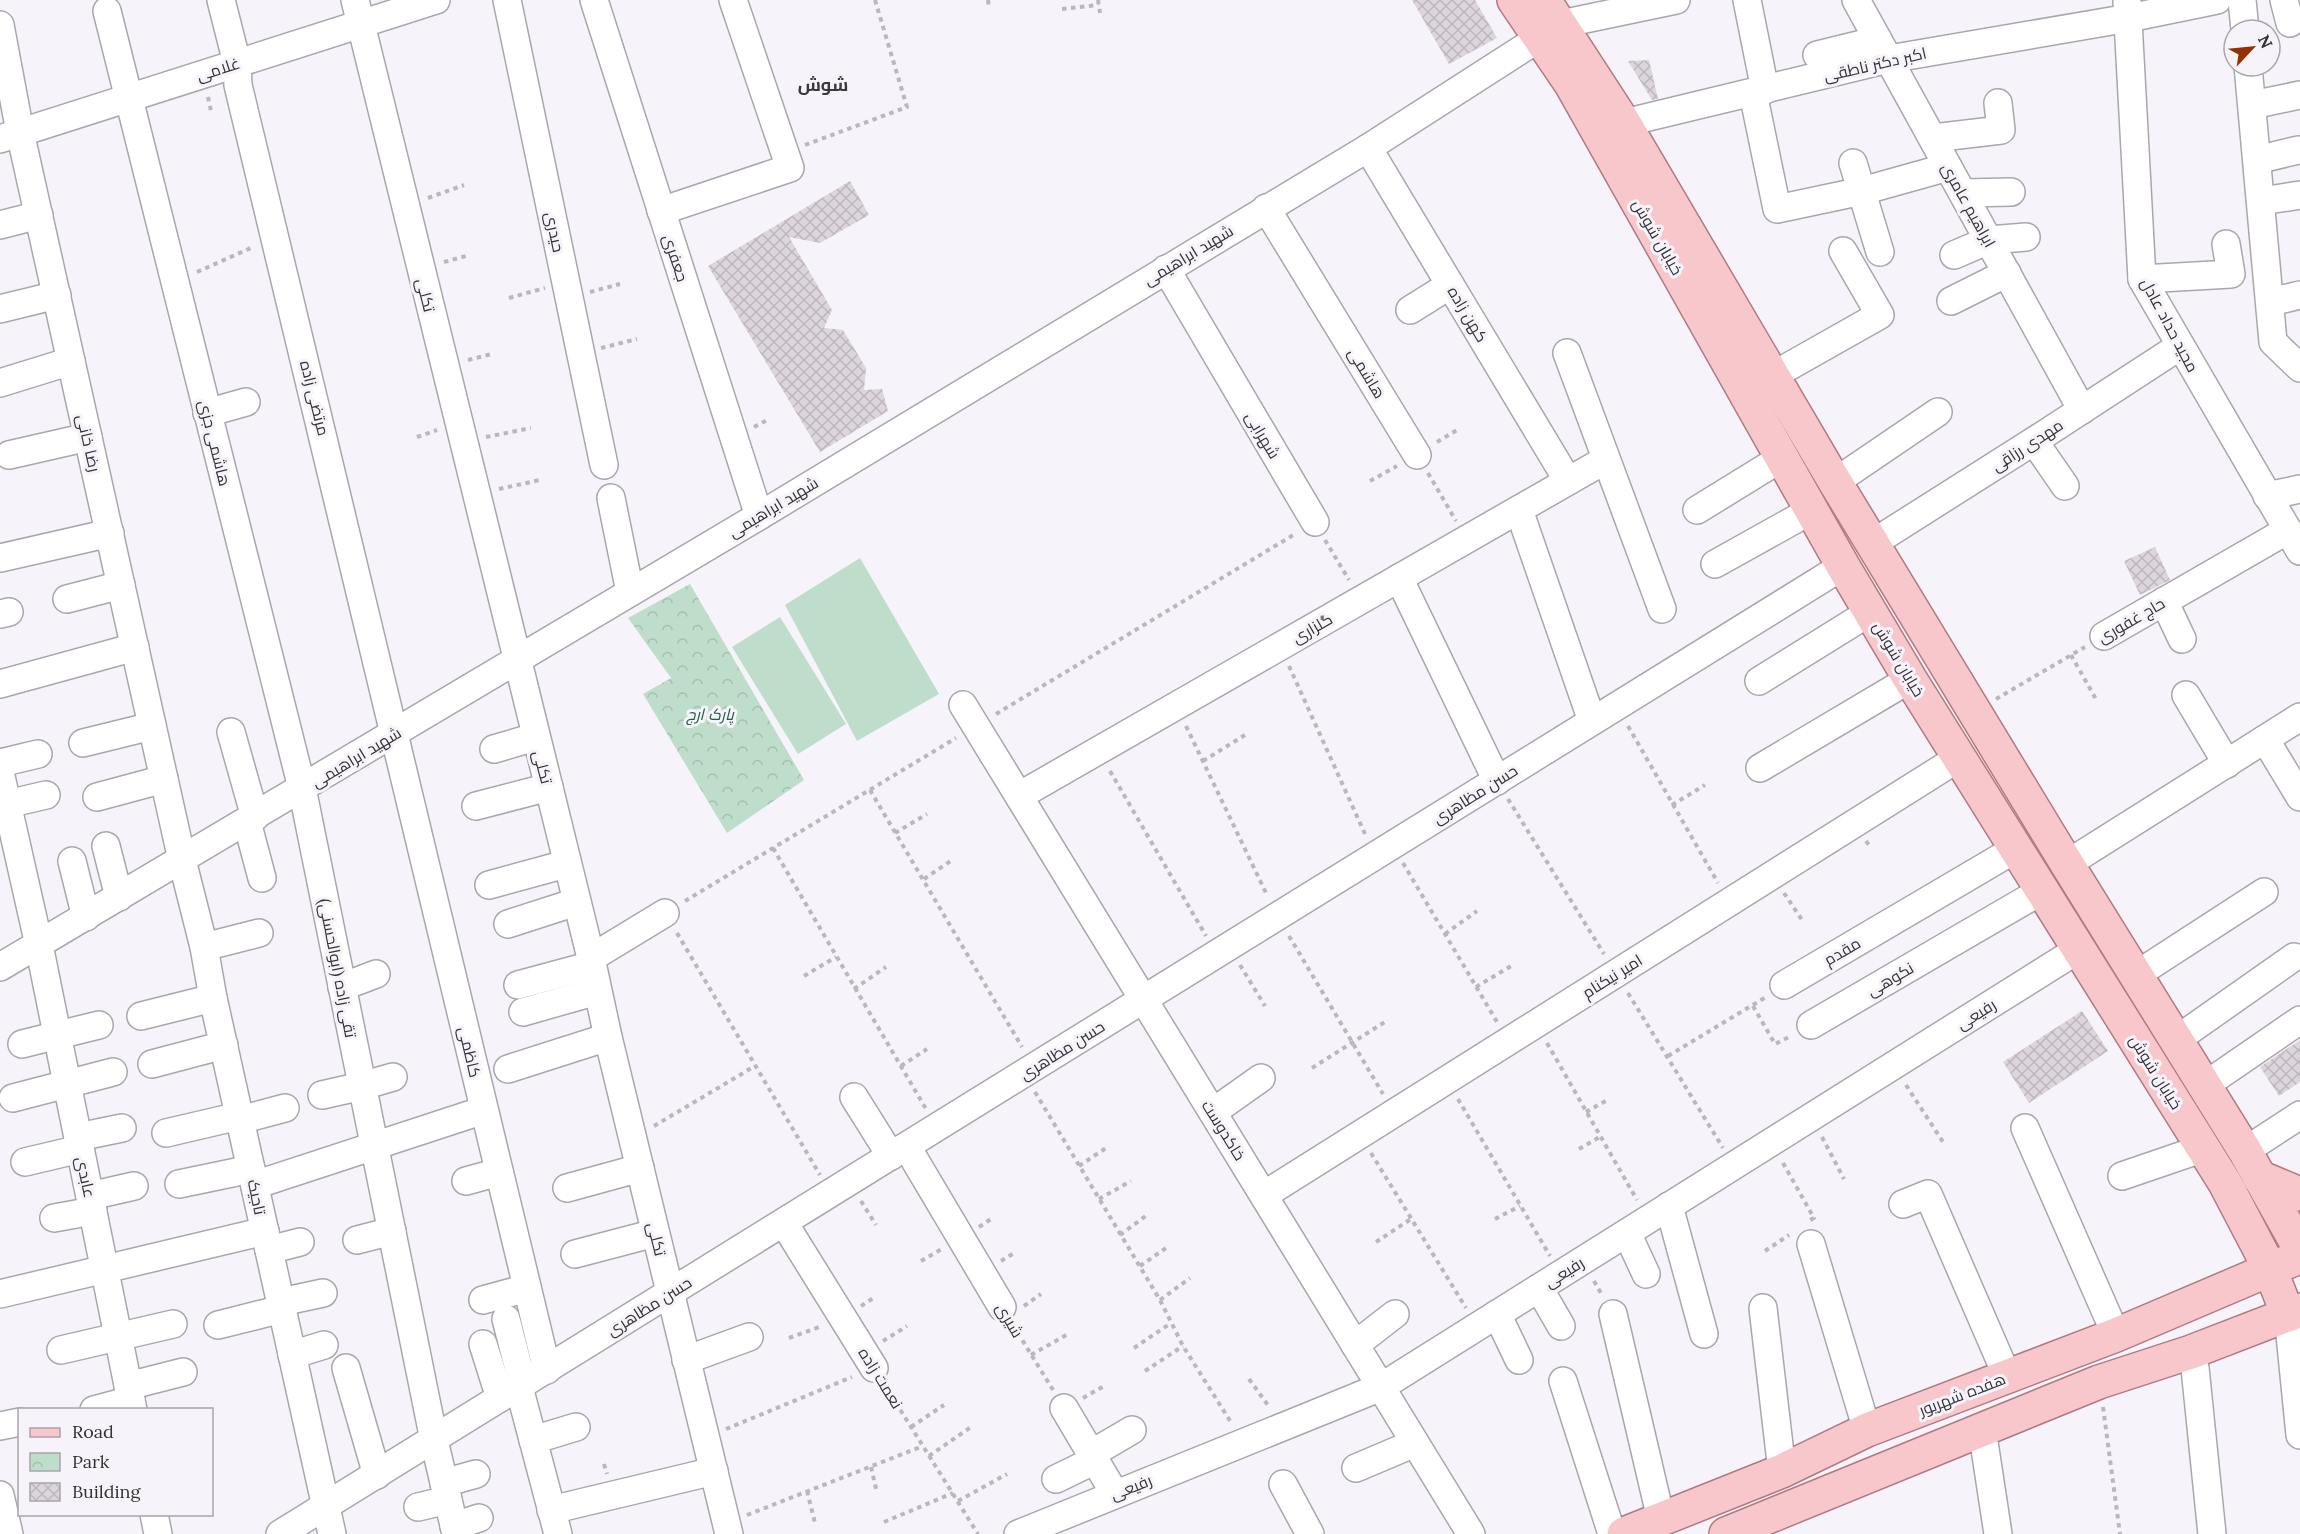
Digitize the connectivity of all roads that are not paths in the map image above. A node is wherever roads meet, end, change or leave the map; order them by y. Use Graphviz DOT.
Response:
graph roads {
  1 [pos="221,0"];
  2 [pos="436,0"];
  3 [pos="507,0"];
  4 [pos="594,0"];
  5 [pos="733,0"];
  6 [pos="1514,0"];
  7 [pos="1676,0"];
  8 [pos="1747,0"];
  9 [pos="1856,0"];
  10 [pos="2217,0"];
  11 [pos="2242,0"];
  12 [pos="2128,9"];
  13 [pos="107,11"];
  14 [pos="358,12"];
  15 [pos="2244,18"];
  16 [pos="1548,20"];
  17 [pos="1,39"];
  18 [pos="1883,49"];
  19 [pos="1817,55"];
  20 [pos="237,63"];
  21 [pos="2249,78"];
  22 [pos="1759,91"];
  23 [pos="2300,95"];
  24 [pos="130,97"];
  25 [pos="1998,103"];
  26 [pos="2252,105"];
  27 [pos="1624,123"];
  28 [pos="10,136"];
  29 [pos="1933,138"];
  30 [pos="1368,148"];
  31 [pos="2298,150"];
  32 [pos="2256,160"];
  33 [pos="1853,163"];
  34 [pos="1948,167"];
  35 [pos="1862,191"];
  36 [pos="2011,192"];
  37 [pos="1963,193"];
  38 [pos="2300,195"];
  39 [pos="2262,201"];
  40 [pos="1266,208"];
  41 [pos="661,211"];
  42 [pos="39,215"];
  43 [pos="0,225"];
  44 [pos="2026,237"];
  45 [pos="1989,240"];
  46 [pos="2226,244"];
  47 [pos="1843,251"];
  48 [pos="1880,252"];
  49 [pos="1954,255"];
  50 [pos="1166,269"];
  51 [pos="2007,273"];
  52 [pos="2142,279"];
  53 [pos="1450,285"];
  54 [pos="57,295"];
  55 [pos="2300,296"];
  56 [pos="1952,301"];
  57 [pos="2270,302"];
  58 [pos="0,309"];
  59 [pos="1410,310"];
  60 [pos="2180,346"];
  61 [pos="1567,353"];
  62 [pos="71,362"];
  63 [pos="2300,368"];
  64 [pos="1772,376"];
  65 [pos="0,383"];
  66 [pos="246,402"];
  67 [pos="2082,410"];
  68 [pos="1938,412"];
  69 [pos="207,413"];
  70 [pos="88,437"];
  71 [pos="2034,441"];
  72 [pos="1417,454"];
  73 [pos="9,455"];
  74 [pos="1783,457"];
  75 [pos="1605,460"];
  76 [pos="604,465"];
  77 [pos="1568,481"];
  78 [pos="1835,482"];
  79 [pos="2065,486"];
  80 [pos="2300,489"];
  81 [pos="2267,496"];
  82 [pos="611,498"];
  83 [pos="1519,510"];
  84 [pos="1697,510"];
  85 [pos="1812,510"];
  86 [pos="759,516"];
  87 [pos="1315,522"];
  88 [pos="110,533"];
  89 [pos="2294,541"];
  90 [pos="1873,543"];
  91 [pos="0,558"];
  92 [pos="1715,564"];
  93 [pos="1843,566"];
  94 [pos="1399,578"];
  95 [pos="121,585"];
  96 [pos="630,592"];
  97 [pos="67,599"];
  98 [pos="2164,601"];
  99 [pos="1662,609"];
  100 [pos="1870,612"];
  101 [pos="2104,636"];
  102 [pos="2182,639"];
  103 [pos="135,647"];
  104 [pos="516,661"];
  105 [pos="1910,679"];
  106 [pos="1759,681"];
  107 [pos="0,684"];
  108 [pos="2186,694"];
  109 [pos="970,715"];
  110 [pos="2300,717"];
  111 [pos="1592,721"];
  112 [pos="152,726"];
  113 [pos="231,732"];
  114 [pos="396,733"];
  115 [pos="535,737"];
  116 [pos="2265,739"];
  117 [pos="83,743"];
  118 [pos="19,746"];
  119 [pos="494,749"];
  120 [pos="1960,757"];
  121 [pos="0,763"];
  122 [pos="2227,764"];
  123 [pos="1760,768"];
  124 [pos="0,772"];
  125 [pos="164,779"];
  126 [pos="1497,781"];
  127 [pos="549,787"];
  128 [pos="302,788"];
  129 [pos="46,795"];
  130 [pos="1019,796"];
  131 [pos="97,797"];
  132 [pos="2300,797"];
  133 [pos="476,806"];
  134 [pos="5,810"];
  135 [pos="251,819"];
  136 [pos="106,846"];
  137 [pos="2017,848"];
  138 [pos="182,860"];
  139 [pos="72,861"];
  140 [pos="10,862"];
  141 [pos="566,864"];
  142 [pos="2067,864"];
  143 [pos="262,878"];
  144 [pos="489,885"];
  145 [pos="2043,890"];
  146 [pos="2264,892"];
  147 [pos="119,897"];
  148 [pos="576,902"];
  149 [pos="665,913"];
  150 [pos="86,917"];
  151 [pos="508,924"];
  152 [pos="260,933"];
  153 [pos="39,945"];
  154 [pos="204,947"];
  155 [pos="2079,949"];
  156 [pos="2294,957"];
  157 [pos="591,961"];
  158 [pos="0,967"];
  159 [pos="376,974"];
  160 [pos="2136,975"];
  161 [pos="518,985"];
  162 [pos="1784,985"];
  163 [pos="342,987"];
  164 [pos="597,991"];
  165 [pos="213,998"];
  166 [pos="1144,999"];
  167 [pos="523,1012"];
  168 [pos="141,1016"];
  169 [pos="2300,1020"];
  170 [pos="99,1025"];
  171 [pos="1811,1025"];
  172 [pos="57,1035"];
  173 [pos="608,1037"];
  174 [pos="2176,1040"];
  175 [pos="22,1044"];
  176 [pos="224,1045"];
  177 [pos="152,1064"];
  178 [pos="508,1069"];
  179 [pos="113,1072"];
  180 [pos="393,1077"];
  181 [pos="1261,1078"];
  182 [pos="67,1084"];
  183 [pos="362,1086"];
  184 [pos="2204,1086"];
  185 [pos="322,1095"];
  186 [pos="854,1097"];
  187 [pos="13,1098"];
  188 [pos="285,1108"];
  189 [pos="484,1110"];
  190 [pos="1213,1112"];
  191 [pos="2300,1115"];
  192 [pos="240,1118"];
  193 [pos="122,1128"];
  194 [pos="2025,1128"];
  195 [pos="166,1132"];
  196 [pos="79,1143"];
  197 [pos="375,1148"];
  198 [pos="2204,1148"];
  199 [pos="899,1152"];
  200 [pos="25,1162"];
  201 [pos="2252,1164"];
  202 [pos="640,1168"];
  203 [pos="499,1172"];
  204 [pos="2122,1176"];
  205 [pos="253,1177"];
  206 [pos="466,1181"];
  207 [pos="179,1184"];
  208 [pos="134,1186"];
  209 [pos="567,1188"];
  210 [pos="2300,1194"];
  211 [pos="1264,1195"];
  212 [pos="91,1204"];
  213 [pos="1903,1204"];
  214 [pos="54,1218"];
  215 [pos="1648,1220"];
  216 [pos="784,1223"];
  217 [pos="392,1231"];
  218 [pos="655,1233"];
  219 [pos="1803,1233"];
  220 [pos="357,1240"];
  221 [pos="267,1241"];
  222 [pos="300,1242"];
  223 [pos="2300,1249"];
  224 [pos="575,1254"];
  225 [pos="2300,1257"];
  226 [pos="104,1269"];
  227 [pos="2270,1269"];
  228 [pos="1560,1274"];
  229 [pos="1646,1274"];
  230 [pos="527,1288"];
  231 [pos="323,1293"];
  232 [pos="670,1293"];
  233 [pos="0,1294"];
  234 [pos="483,1300"];
  235 [pos="281,1305"];
  236 [pos="1002,1307"];
  237 [pos="1763,1308"];
  238 [pos="2294,1312"];
  239 [pos="1395,1314"];
  240 [pos="1613,1314"];
  241 [pos="506,1318"];
  242 [pos="1487,1320"];
  243 [pos="173,1324"];
  244 [pos="218,1324"];
  245 [pos="1561,1326"];
  246 [pos="1704,1334"];
  247 [pos="2116,1335"];
  248 [pos="118,1337"];
  249 [pos="749,1337"];
  250 [pos="483,1344"];
  251 [pos="324,1345"];
  252 [pos="1355,1345"];
  253 [pos="61,1350"];
  254 [pos="292,1355"];
  255 [pos="686,1360"];
  256 [pos="1519,1360"];
  257 [pos="346,1368"];
  258 [pos="874,1368"];
  259 [pos="2195,1368"];
  260 [pos="547,1370"];
  261 [pos="183,1372"];
  262 [pos="2007,1376"];
  263 [pos="1563,1381"];
  264 [pos="1381,1387"];
  265 [pos="514,1390"];
  266 [pos="131,1398"];
  267 [pos="100,1408"];
  268 [pos="1064,1408"];
  269 [pos="18,1422"];
  270 [pos="0,1426"];
  271 [pos="576,1427"];
  272 [pos="1982,1429"];
  273 [pos="1132,1430"];
  274 [pos="1867,1430"];
  275 [pos="2300,1435"];
  276 [pos="434,1440"];
  277 [pos="533,1440"];
  278 [pos="1415,1443"];
  279 [pos="1093,1457"];
  280 [pos="1356,1468"];
  281 [pos="714,1471"];
  282 [pos="1782,1471"];
  283 [pos="476,1474"];
  284 [pos="377,1475"];
  285 [pos="1056,1479"];
  286 [pos="1282,1484"];
  287 [pos="1114,1494"];
  288 [pos="0,1495"];
  289 [pos="326,1506"];
  290 [pos="418,1508"];
  291 [pos="456,1512"];
  292 [pos="1661,1520"];
  293 [pos="555,1522"];
  294 [pos="728,1528"];
  295 [pos="9,1534"];
  296 [pos="280,1534"];
  297 [pos="332,1534"];
  298 [pos="1018,1534"];
  299 [pos="1311,1534"];
  300 [pos="1471,1534"];
  301 [pos="1612,1534"];
  302 [pos="1624,1534"];
  303 [pos="1726,1534"];
  304 [pos="1998,1534"];
  305 [pos="2212,1534"];
  1 -- 20 [label="street, مرتضی زاده"];
  2 -- 14 [label="street, غلامی"];
  3 -- 76 [label="street, حیدری"];
  4 -- 41 [label="street, جعفری"];
  5 -- 41 [label="street"];
  6 -- 16 [label="main road, خیابان شوش"];
  7 -- 16 [label="street"];
  8 -- 22 [label="street"];
  9 -- 18 [label="street, ابراهیم عامری"];
  10 -- 12 [label="street, اکبر دکتر ناطقی"];
  11 -- 15 [label="street"];
  12 -- 18 [label="street, اکبر دکتر ناطقی"];
  12 -- 52 [label="street, مجید حداد عادل"];
  13 -- 24 [label="street"];
  14 -- 20 [label="street, غلامی"];
  14 -- 104 [label="street, تکلی"];
  16 -- 27 [label="main road, خیابان شوش"];
  16 -- 30 [label="street, شهید ابراهیمی"];
  16 -- 74 [label="main road, خیابان شوش"];
  17 -- 28 [label="street, رضا خانی"];
  18 -- 19 [label="street"];
  18 -- 22 [label="street, اکبر دکتر ناطقی"];
  18 -- 29 [label="street, ابراهیم عامری"];
  20 -- 24 [label="street, غلامی"];
  20 -- 114 [label="street, مرتضی زاده"];
  21 -- 26 [label="street"];
  22 -- 27 [label="street, اکبر دکتر ناطقی"];
  22 -- 35 [label="street"];
  23 -- 26 [label="street"];
  24 -- 28 [label="street, غلامی"];
  24 -- 69 [label="street, هاشمی جزی"];
  25 -- 29 [label="street"];
  26 -- 32 [label="street"];
  27 -- 64 [label="main road, خیابان شوش"];
  28 -- 42 [label="street, رضا خانی"];
  29 -- 34 [label="street, ابراهیم عامری"];
  30 -- 40 [label="street, شهید ابراهیمی"];
  30 -- 53 [label="street, کهن زاده"];
  31 -- 32 [label="street"];
  32 -- 39 [label="street"];
  33 -- 35 [label="street"];
  34 -- 35 [label="street"];
  34 -- 37 [label="street, ابراهیم عامری"];
  35 -- 48 [label="street"];
  36 -- 37 [label="street"];
  37 -- 45 [label="street, ابراهیم عامری"];
  38 -- 39 [label="street"];
  39 -- 57 [label="street"];
  40 -- 50 [label="street, شهید ابراهیمی"];
  40 -- 72 [label="street, هاشمی"];
  41 -- 86 [label="street, جعفری"];
  42 -- 43 [label="street"];
  42 -- 54 [label="street, رضا خانی"];
  44 -- 45 [label="street"];
  45 -- 49 [label="street"];
  45 -- 51 [label="street, ابراهیم عامری"];
  46 -- 52 [label="street"];
  47 -- 64 [label="street"];
  50 -- 86 [label="street, شهید ابراهیمی"];
  50 -- 87 [label="street, شهرابی"];
  51 -- 56 [label="street"];
  51 -- 67 [label="street, ابراهیم عامری"];
  52 -- 60 [label="street, مجید حداد عادل"];
  53 -- 59 [label="street"];
  53 -- 77 [label="street, کهن زاده"];
  54 -- 58 [label="street"];
  54 -- 62 [label="street, رضا خانی"];
  55 -- 57 [label="street"];
  57 -- 63 [label="street"];
  60 -- 67 [label="street, مهدی رزاقی"];
  60 -- 81 [label="street, مجید حداد عادل"];
  61 -- 75 [label="street"];
  62 -- 65 [label="street"];
  62 -- 70 [label="street, رضا خانی"];
  64 -- 78 [label="main road, خیابان شوش"];
  66 -- 69 [label="street"];
  67 -- 71 [label="street, مهدی رزاقی"];
  68 -- 78 [label="street"];
  69 -- 128 [label="street, هاشمی جزی"];
  70 -- 73 [label="street"];
  70 -- 88 [label="street, رضا خانی"];
  71 -- 79 [label="street"];
  71 -- 90 [label="street, مهدی رزاقی"];
  74 -- 84 [label="street"];
  74 -- 85 [label="main road, خیابان شوش"];
  75 -- 77 [label="street, گلزاری"];
  75 -- 99 [label="street"];
  77 -- 83 [label="street, گلزاری"];
  78 -- 90 [label="main road, خیابان شوش"];
  80 -- 81 [label="street"];
  81 -- 89 [label="street, مجید حداد عادل"];
  82 -- 96 [label="street"];
  83 -- 94 [label="street, گلزاری"];
  83 -- 111 [label="street"];
  85 -- 92 [label="street"];
  85 -- 93 [label="main road, خیابان شوش"];
  86 -- 96 [label="street, شهید ابراهیمی"];
  88 -- 91 [label="street"];
  88 -- 95 [label="street, رضا خانی"];
  89 -- 98 [label="street, حاج غفوری"];
  90 -- 142 [label="main road, خیابان شوش"];
  93 -- 100 [label="main road, خیابان شوش"];
  93 -- 111 [label="street, حسن مظاهری"];
  94 -- 126 [label="street"];
  94 -- 130 [label="street, گلزاری"];
  95 -- 97 [label="street"];
  95 -- 103 [label="street, رضا خانی"];
  96 -- 104 [label="street, شهید ابراهیمی"];
  98 -- 101 [label="street, حاج غفوری"];
  98 -- 102 [label="street"];
  100 -- 105 [label="main road, خیابان شوش"];
  100 -- 106 [label="street"];
  103 -- 107 [label="street"];
  103 -- 112 [label="street, رضا خانی"];
  104 -- 114 [label="street, شهید ابراهیمی"];
  104 -- 115 [label="street, تکلی"];
  105 -- 120 [label="main road, خیابان شوش"];
  105 -- 123 [label="street"];
  108 -- 122 [label="street"];
  109 -- 130 [label="street, خاکدوست"];
  110 -- 116 [label="street"];
  111 -- 126 [label="street, حسن مظاهری"];
  112 -- 117 [label="street"];
  112 -- 125 [label="street, رضا خانی"];
  113 -- 135 [label="street"];
  114 -- 128 [label="street, شهید ابراهیمی"];
  114 -- 189 [label="street, کاظمی"];
  115 -- 119 [label="street"];
  115 -- 127 [label="street, تکلی"];
  116 -- 122 [label="street"];
  116 -- 132 [label="street"];
  118 -- 121 [label="street"];
  120 -- 137 [label="main road, خیابان شوش"];
  120 -- 211 [label="street, امیر نیکنام"];
  122 -- 142 [label="street"];
  124 -- 134 [label="street, عابدی"];
  125 -- 131 [label="street"];
  125 -- 138 [label="street, رضا خانی"];
  126 -- 166 [label="street, حسن مظاهری"];
  127 -- 133 [label="street"];
  127 -- 141 [label="street, تکلی"];
  128 -- 135 [label="street, شهید ابراهیمی"];
  128 -- 163 [label="street, تقی زاده (ابوالحسنی)"];
  129 -- 134 [label="street"];
  130 -- 166 [label="street, خاکدوست"];
  134 -- 140 [label="street, عابدی"];
  135 -- 138 [label="street, شهید ابراهیمی"];
  135 -- 143 [label="street"];
  136 -- 147 [label="street"];
  137 -- 145 [label="main road, خیابان شوش"];
  137 -- 162 [label="street, مقدم"];
  138 -- 147 [label="street, شهید ابراهیمی"];
  138 -- 154 [label="street, تاجیک"];
  139 -- 150 [label="street"];
  140 -- 153 [label="street, عابدی"];
  141 -- 144 [label="street"];
  141 -- 148 [label="street, تکلی"];
  142 -- 160 [label="main road, خیابان شوش"];
  145 -- 155 [label="main road, خیابان شوش"];
  145 -- 171 [label="street, نکوهی"];
  146 -- 160 [label="street"];
  147 -- 150 [label="street, شهید ابراهیمی"];
  148 -- 151 [label="street"];
  148 -- 157 [label="street, تکلی"];
  149 -- 157 [label="street"];
  150 -- 153 [label="street, شهید ابراهیمی"];
  152 -- 154 [label="street"];
  153 -- 158 [label="street, شهید ابراهیمی"];
  153 -- 172 [label="street, عابدی"];
  154 -- 165 [label="street, تاجیک"];
  155 -- 198 [label="main road, خیابان شوش"];
  155 -- 215 [label="street, رفیعی"];
  156 -- 174 [label="street"];
  157 -- 161 [label="street"];
  157 -- 164 [label="street, تکلی"];
  159 -- 163 [label="street"];
  160 -- 174 [label="main road, خیابان شوش"];
  163 -- 183 [label="street, تقی زاده (ابوالحسنی)"];
  164 -- 167 [label="street"];
  164 -- 173 [label="street, تکلی"];
  165 -- 168 [label="street"];
  165 -- 176 [label="street, تاجیک"];
  166 -- 190 [label="street, خاکدوست"];
  166 -- 199 [label="street, حسن مظاهری"];
  169 -- 184 [label="street"];
  170 -- 172 [label="street"];
  172 -- 175 [label="street"];
  172 -- 182 [label="street, عابدی"];
  173 -- 178 [label="street"];
  173 -- 202 [label="street, تکلی"];
  174 -- 184 [label="main road, خیابان شوش"];
  176 -- 177 [label="street"];
  176 -- 192 [label="street, تاجیک"];
  179 -- 182 [label="street"];
  180 -- 183 [label="street"];
  181 -- 190 [label="street"];
  182 -- 187 [label="street"];
  182 -- 196 [label="street, عابدی"];
  183 -- 185 [label="street"];
  183 -- 197 [label="street, تقی زاده (ابوالحسنی)"];
  184 -- 201 [label="main road, خیابان شوش"];
  186 -- 199 [label="street, شیری"];
  188 -- 192 [label="street"];
  189 -- 197 [label="street"];
  189 -- 203 [label="street, کاظمی"];
  190 -- 211 [label="street, خاکدوست"];
  191 -- 201 [label="street"];
  192 -- 195 [label="street"];
  192 -- 205 [label="street, تاجیک"];
  193 -- 196 [label="street"];
  194 -- 247 [label="street"];
  196 -- 200 [label="street"];
  196 -- 212 [label="street, عابدی"];
  197 -- 205 [label="street"];
  197 -- 217 [label="street, تقی زاده (ابوالحسنی)"];
  198 -- 204 [label="street"];
  198 -- 227 [label="main road, خیابان شوش"];
  199 -- 216 [label="street, حسن مظاهری"];
  199 -- 236 [label="street, شیری"];
  201 -- 210 [label="main road"];
  201 -- 223 [label="main road, خیابان شوش"];
  202 -- 209 [label="street"];
  202 -- 218 [label="street, تکلی"];
  203 -- 206 [label="street"];
  203 -- 230 [label="street, کاظمی"];
  205 -- 207 [label="street"];
  205 -- 221 [label="street, تاجیک"];
  208 -- 212 [label="street"];
  211 -- 252 [label="street, خاکدوست"];
  212 -- 214 [label="street"];
  212 -- 226 [label="street, عابدی"];
  213 -- 262 [label="street"];
  215 -- 228 [label="street, رفیعی"];
  215 -- 229 [label="street"];
  215 -- 246 [label="street"];
  216 -- 232 [label="street, حسن مظاهری"];
  216 -- 258 [label="street, نعمت زاده"];
  217 -- 220 [label="street"];
  217 -- 276 [label="street, تقی زاده (ابوالحسنی)"];
  218 -- 224 [label="street"];
  218 -- 232 [label="street, تکلی"];
  219 -- 274 [label="street"];
  221 -- 222 [label="street"];
  221 -- 226 [label="street"];
  221 -- 235 [label="street, تاجیک"];
  225 -- 227 [label="main road, هفده شهریور"];
  226 -- 233 [label="street"];
  226 -- 248 [label="street, عابدی"];
  227 -- 238 [label="main road, خیابان شوش"];
  227 -- 247 [label="main road, هفده شهریور"];
  228 -- 242 [label="street, رفیعی"];
  228 -- 245 [label="street"];
  230 -- 234 [label="street"];
  230 -- 260 [label="street, کاظمی"];
  231 -- 235 [label="street"];
  232 -- 255 [label="street, تکلی"];
  232 -- 260 [label="street, حسن مظاهری"];
  235 -- 244 [label="street"];
  235 -- 254 [label="street, تاجیک"];
  237 -- 282 [label="street"];
  238 -- 272 [label="main road"];
  238 -- 275 [label="street"];
  239 -- 252 [label="street"];
  240 -- 292 [label="street"];
  241 -- 265 [label="street"];
  242 -- 256 [label="street"];
  242 -- 264 [label="street, رفیعی"];
  243 -- 248 [label="street"];
  247 -- 262 [label="main road, هفده شهریور"];
  248 -- 253 [label="street"];
  248 -- 266 [label="street, عابدی"];
  249 -- 255 [label="street"];
  250 -- 265 [label="street"];
  251 -- 254 [label="street"];
  252 -- 264 [label="street, خاکدوست"];
  254 -- 289 [label="street, تاجیک"];
  255 -- 281 [label="street, تکلی"];
  257 -- 284 [label="street"];
  259 -- 305 [label="street"];
  260 -- 265 [label="street, حسن مظاهری"];
  261 -- 266 [label="street"];
  262 -- 274 [label="main road, هفده شهریور"];
  263 -- 301 [label="street"];
  264 -- 278 [label="street, خاکدوست"];
  264 -- 287 [label="street, رفیعی"];
  265 -- 276 [label="street, حسن مظاهری"];
  265 -- 277 [label="street"];
  266 -- 267 [label="street"];
  268 -- 279 [label="street"];
  269 -- 270 [label="street"];
  271 -- 277 [label="street"];
  272 -- 303 [label="main road"];
  272 -- 304 [label="street"];
  273 -- 279 [label="street"];
  274 -- 282 [label="main road, هفده شهریور"];
  276 -- 284 [label="street, حسن مظاهری"];
  276 -- 291 [label="street, تقی زاده (ابوالحسنی)"];
  277 -- 293 [label="street"];
  278 -- 280 [label="street"];
  278 -- 300 [label="street, خاکدوست"];
  279 -- 285 [label="street"];
  279 -- 287 [label="street"];
  281 -- 293 [label="street"];
  281 -- 294 [label="street, تکلی"];
  282 -- 292 [label="main road, هفده شهریور"];
  283 -- 291 [label="street"];
  284 -- 289 [label="street, حسن مظاهری"];
  286 -- 299 [label="street"];
  287 -- 298 [label="street, رفیعی"];
  288 -- 295 [label="street"];
  289 -- 296 [label="street, حسن مظاهری"];
  289 -- 297 [label="street, تاجیک"];
  290 -- 291 [label="street"];
  292 -- 302 [label="main road, هفده شهریور"];
}
